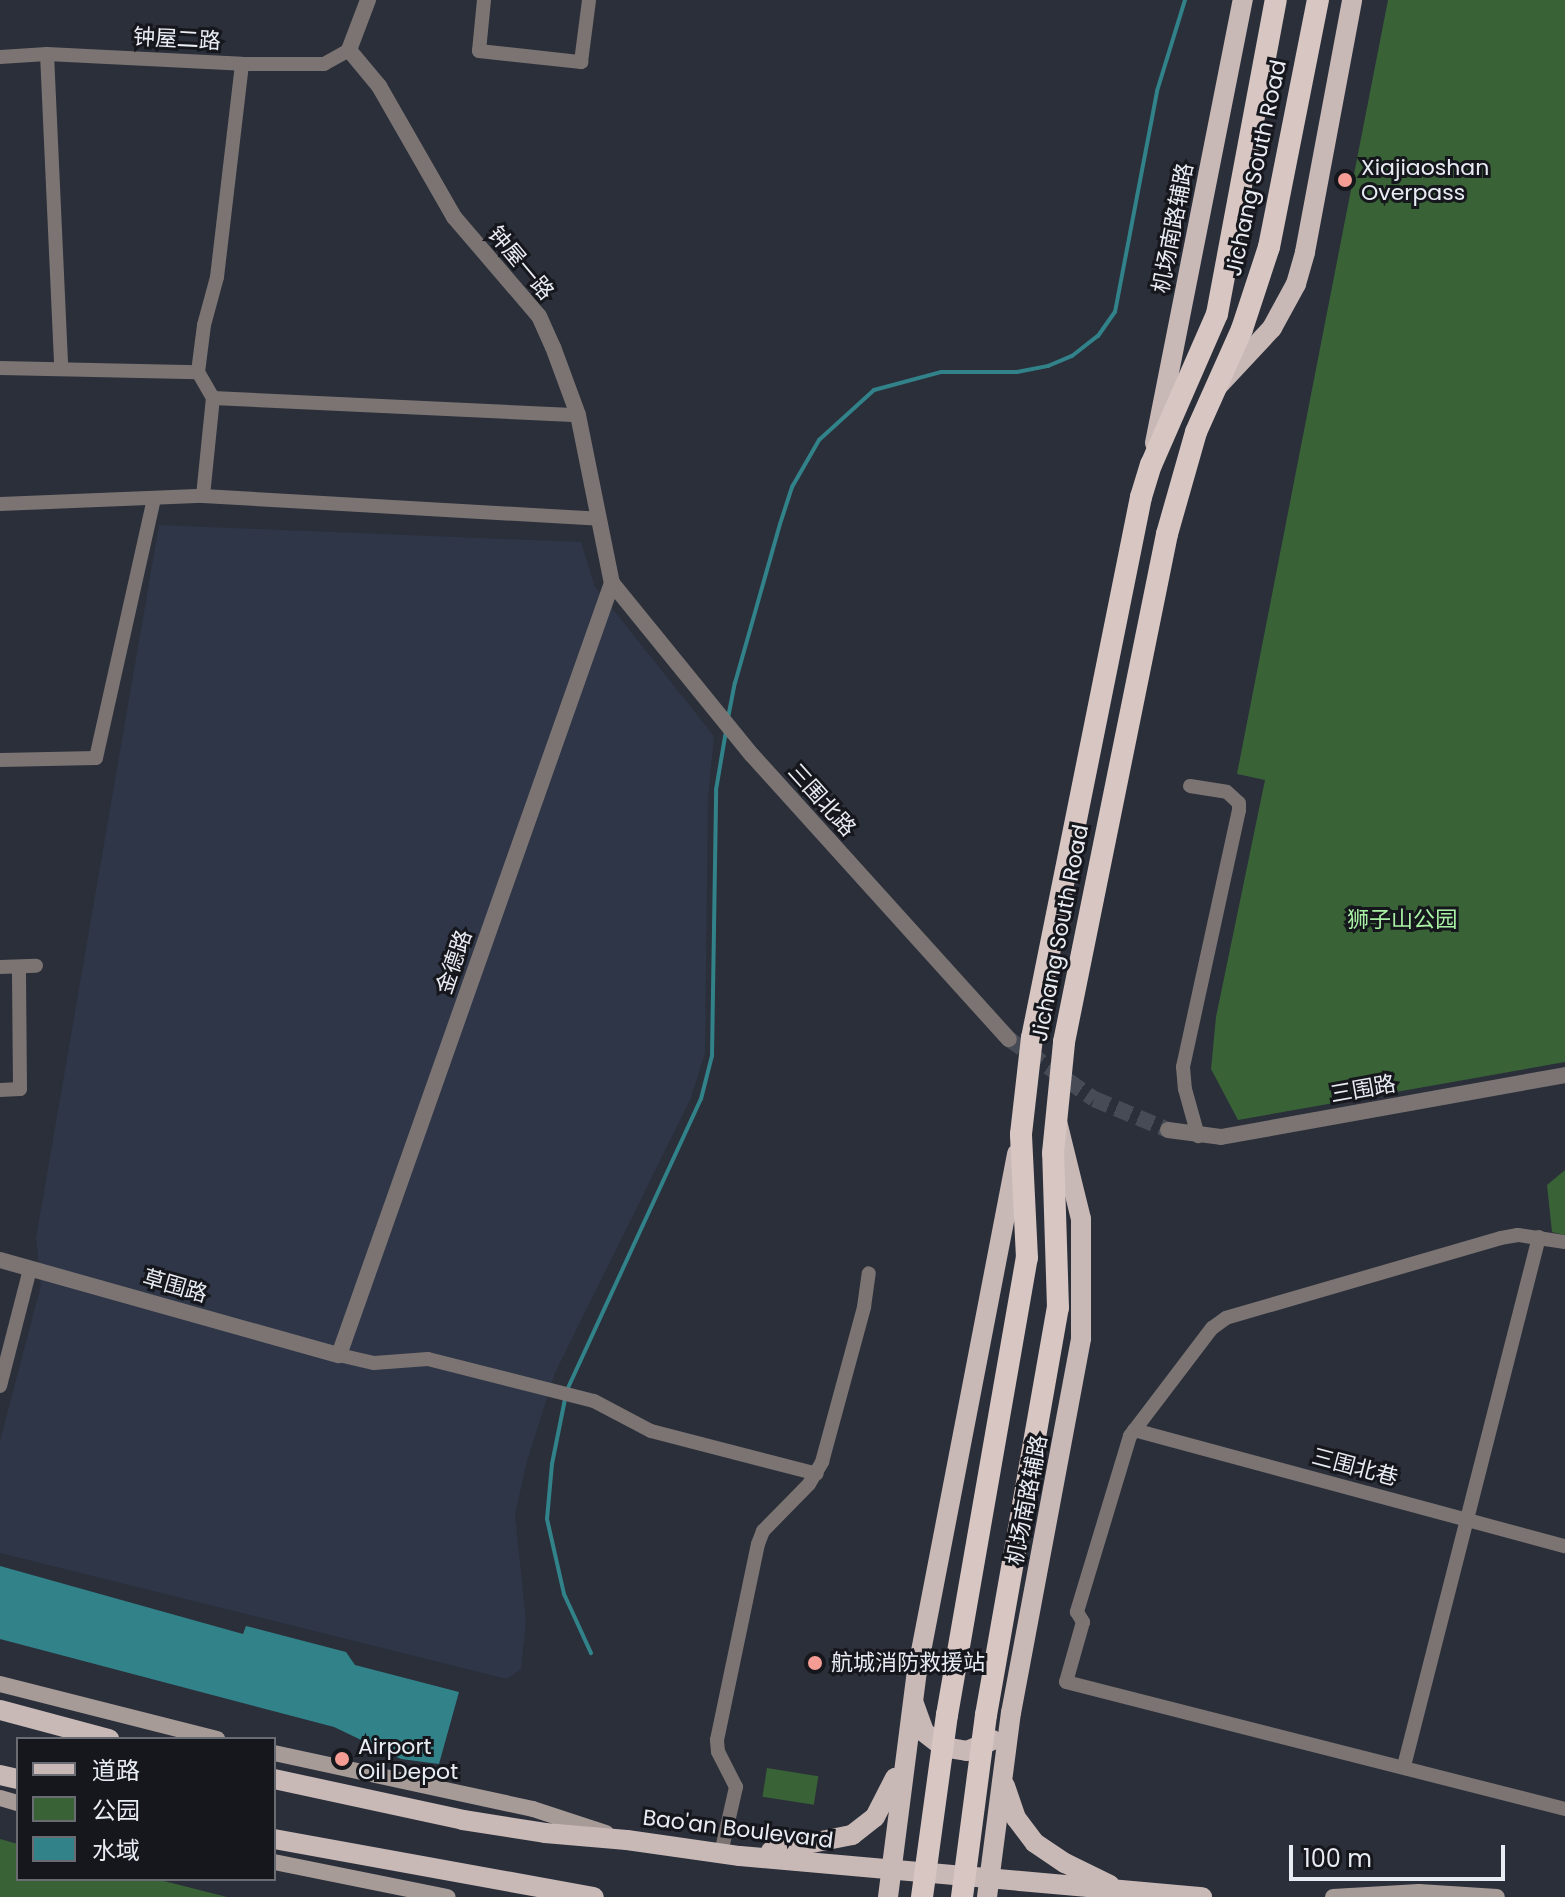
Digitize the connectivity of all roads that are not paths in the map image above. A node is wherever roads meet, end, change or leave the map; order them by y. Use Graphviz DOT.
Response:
graph roads {
  1 [pos="368,0"];
  2 [pos="484,0"];
  3 [pos="589,0"];
  4 [pos="1243,0"];
  5 [pos="1276,0"];
  6 [pos="1318,0"];
  7 [pos="1352,0"];
  8 [pos="349,50"];
  9 [pos="47,54"];
  10 [pos="0,57"];
  11 [pos="242,64"];
  12 [pos="61,367"];
  13 [pos="0,368"];
  14 [pos="198,372"];
  15 [pos="1215,390"];
  16 [pos="213,398"];
  17 [pos="578,415"];
  18 [pos="1151,465"];
  19 [pos="203,496"];
  20 [pos="154,499"];
  21 [pos="0,504"];
  22 [pos="599,519"];
  23 [pos="612,583"];
  24 [pos="0,760"];
  25 [pos="1190,786"];
  26 [pos="36,966"];
  27 [pos="0,967"];
  28 [pos="19,967"];
  29 [pos="1009,1039"];
  30 [pos="1565,1075"];
  31 [pos="0,1090"];
  32 [pos="1055,1113"];
  33 [pos="1168,1130"];
  34 [pos="1021,1134"];
  35 [pos="1198,1136"];
  36 [pos="1539,1237"];
  37 [pos="1565,1242"];
  38 [pos="0,1260"];
  39 [pos="30,1269"];
  40 [pos="869,1273"];
  41 [pos="339,1355"];
  42 [pos="0,1386"];
  43 [pos="1134,1430"];
  44 [pos="817,1474"];
  45 [pos="1469,1520"];
  46 [pos="1565,1546"];
  47 [pos="0,1684"];
  48 [pos="913,1692"];
  49 [pos="0,1710"];
  50 [pos="1011,1713"];
  51 [pos="907,1735"];
  52 [pos="101,1737"];
  53 [pos="209,1737"];
  54 [pos="276,1753"];
  55 [pos="1004,1758"];
  56 [pos="1404,1766"];
  57 [pos="276,1779"];
  58 [pos="1565,1809"];
  59 [pos="276,1839"];
  60 [pos="627,1840"];
  61 [pos="730,1854"];
  62 [pos="276,1862"];
  63 [pos="891,1870"];
  64 [pos="988,1888"];
  65 [pos="1121,1890"];
  66 [pos="447,1897"];
  67 [pos="594,1897"];
  68 [pos="888,1897"];
  69 [pos="922,1897"];
  70 [pos="962,1897"];
  71 [pos="1202,1897"];
  72 [pos="1333,1897"];
  73 [pos="1497,1897"];
  1 -- 8 [label="street"];
  2 -- 3 [label="street"];
  4 -- 18 [label="main road, 机场南路辅路"];
  5 -- 18 [label="highway, Jichang South Road"];
  6 -- 15 [label="highway, Jichang South Road"];
  7 -- 15 [label="main road"];
  8 -- 11 [label="street, 钟屋二路"];
  8 -- 17 [label="street, 钟屋一路"];
  9 -- 10 [label="street, 钟屋二路"];
  9 -- 11 [label="street, 钟屋二路"];
  9 -- 12 [label="street"];
  11 -- 14 [label="street"];
  12 -- 13 [label="street"];
  12 -- 14 [label="street"];
  14 -- 16 [label="street"];
  15 -- 32 [label="highway, Jichang South Road"];
  16 -- 17 [label="street"];
  16 -- 19 [label="street"];
  17 -- 22 [label="street, 钟屋一路"];
  18 -- 34 [label="highway, Jichang South Road"];
  19 -- 20 [label="street"];
  19 -- 22 [label="street"];
  20 -- 21 [label="street"];
  20 -- 24 [label="street"];
  22 -- 23 [label="street, 钟屋一路"];
  23 -- 29 [label="street, 三围北路"];
  23 -- 41 [label="street, 金德路"];
  25 -- 35 [label="street"];
  26 -- 28 [label="street"];
  27 -- 28 [label="street"];
  28 -- 31 [label="street"];
  30 -- 35 [label="street, 三围路"];
  32 -- 50 [label="main road, 机场南路辅路"];
  32 -- 70 [label="highway, Jichang South Road"];
  33 -- 35 [label="street, 三围路"];
  34 -- 48 [label="main road"];
  34 -- 69 [label="highway, Jichang South Road"];
  36 -- 37 [label="street"];
  36 -- 43 [label="street"];
  36 -- 45 [label="street"];
  38 -- 39 [label="street, 草围路"];
  39 -- 41 [label="street, 草围路"];
  39 -- 42 [label="street"];
  40 -- 44 [label="street"];
  41 -- 44 [label="street"];
  43 -- 45 [label="street, 三围北巷"];
  43 -- 56 [label="street"];
  44 -- 61 [label="street"];
  45 -- 46 [label="street, 三围北巷"];
  45 -- 56 [label="street"];
  47 -- 53 [label="main road"];
  48 -- 50 [label="main road"];
  48 -- 51 [label="main road"];
  49 -- 52 [label="main road"];
  50 -- 55 [label="main road, 机场南路辅路"];
  51 -- 61 [label="main road"];
  51 -- 63 [label="main road"];
  54 -- 60 [label="main road"];
  55 -- 64 [label="main road, 机场南路辅路"];
  55 -- 65 [label="main road"];
  56 -- 58 [label="street"];
  57 -- 60 [label="main road, Bao'an Boulevard"];
  59 -- 67 [label="main road"];
  60 -- 61 [label="main road, Bao'an Boulevard"];
  61 -- 63 [label="main road, Bao'an Boulevard"];
  62 -- 66 [label="main road"];
  63 -- 64 [label="main road, Bao'an Boulevard"];
  63 -- 68 [label="main road"];
  64 -- 65 [label="main road, Bao'an Boulevard"];
  65 -- 71 [label="main road, Bao'an Boulevard"];
  72 -- 73 [label="main road"];
}
